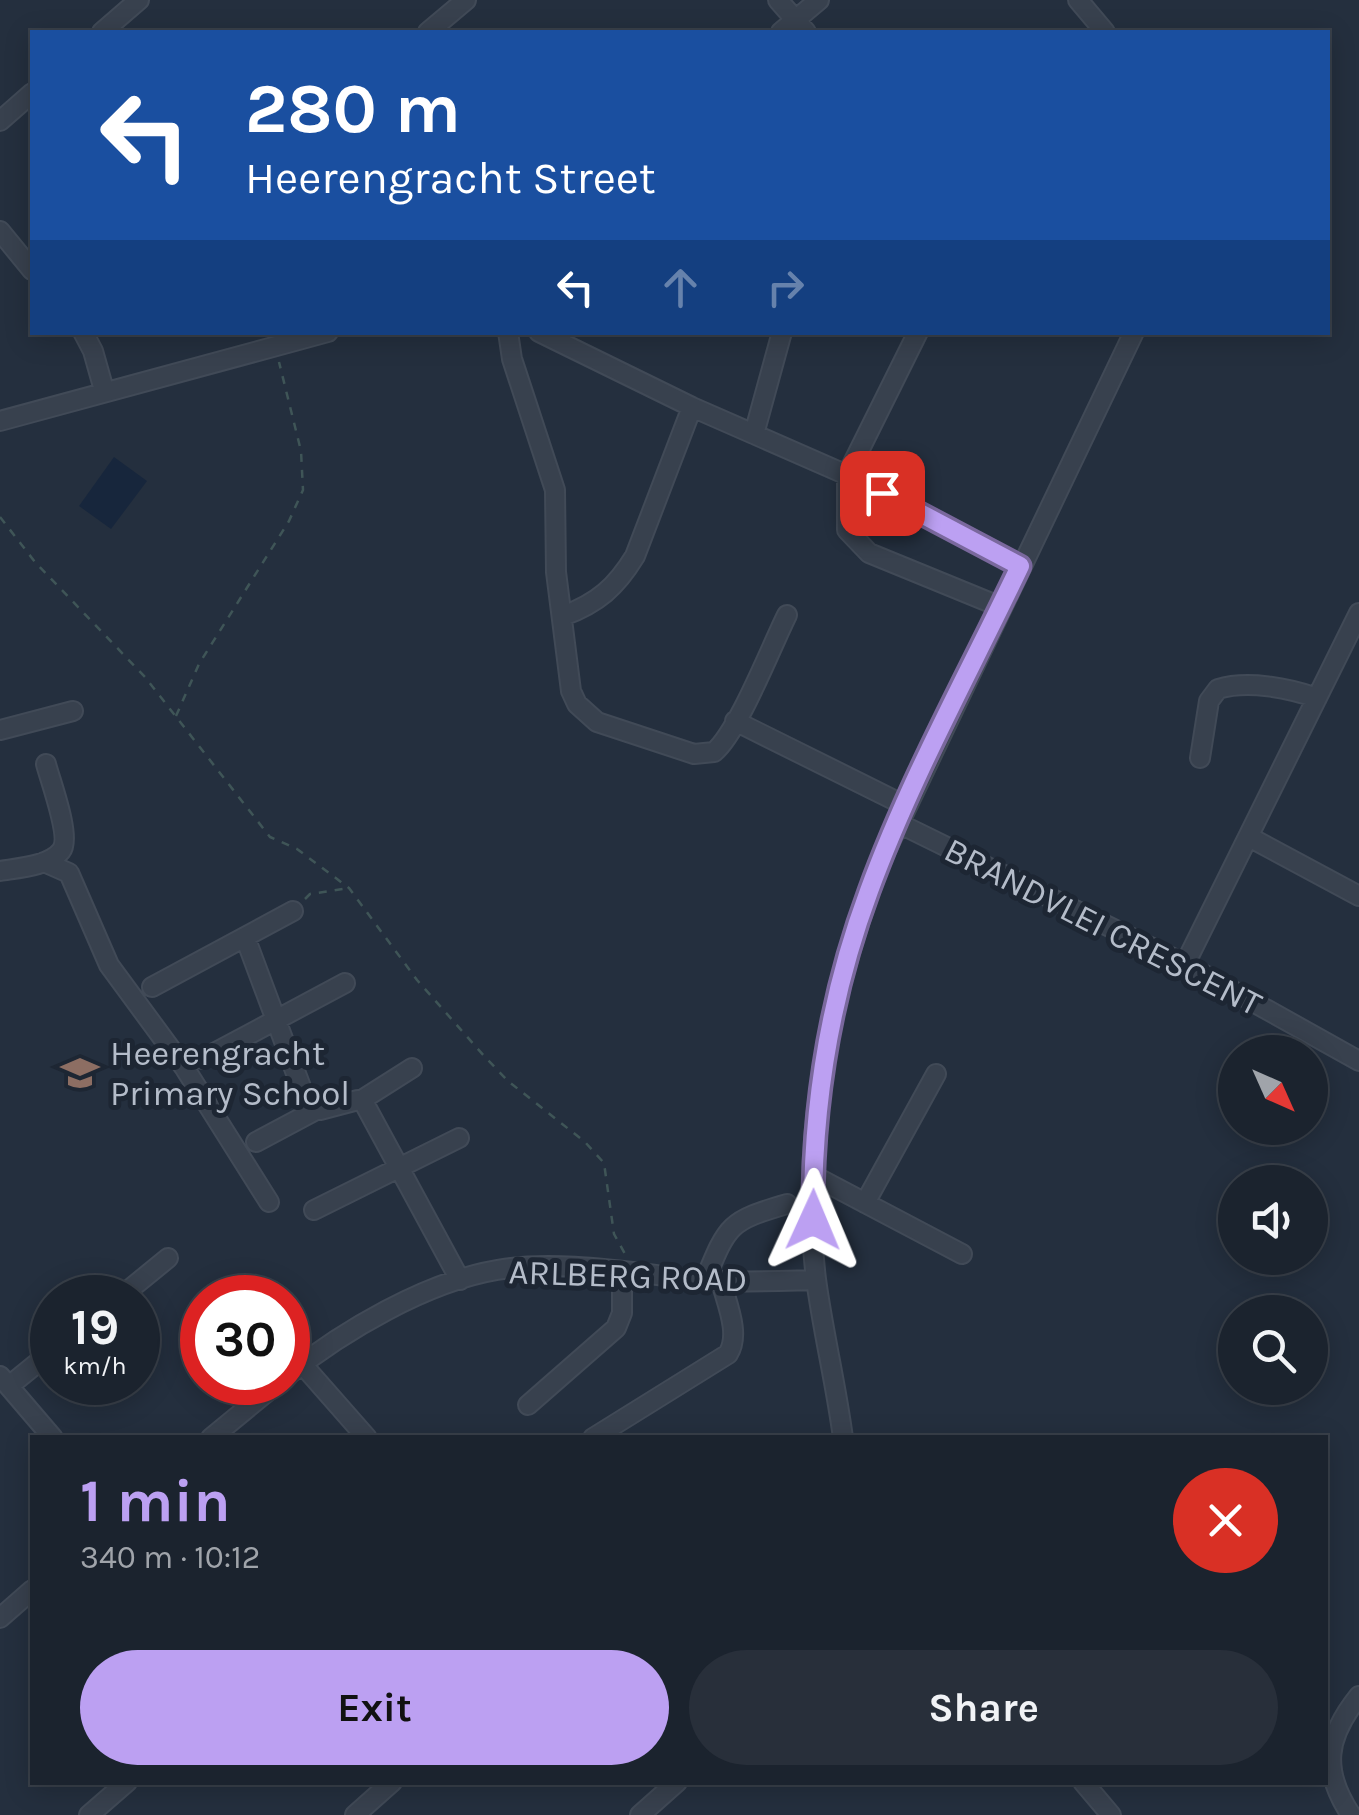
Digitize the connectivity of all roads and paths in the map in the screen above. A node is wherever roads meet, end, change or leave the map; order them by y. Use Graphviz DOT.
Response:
graph roads {
  1 [pos="139,0"];
  2 [pos="466,0"];
  3 [pos="778,0"];
  4 [pos="819,0"];
  5 [pos="1078,0"];
  6 [pos="794,28"];
  7 [pos="104,30"];
  8 [pos="430,30"];
  9 [pos="1103,30"];
  10 [pos="30,94"];
  11 [pos="0,121"];
  12 [pos="0,232"];
  13 [pos="30,268"];
  14 [pos="85,335"];
  15 [pos="305,335"];
  16 [pos="508,335"];
  17 [pos="546,335"];
  18 [pos="781,335"];
  19 [pos="917,335"];
  20 [pos="1133,335"];
  21 [pos="275,346"];
  22 [pos="104,390"];
  23 [pos="692,407"];
  24 [pos="0,420"];
  25 [pos="754,434"];
  26 [pos="847,475"];
  27 [pos="0,517"];
  28 [pos="1020,566"];
  29 [pos="1001,607"];
  30 [pos="1359,613"];
  31 [pos="787,615"];
  32 [pos="563,616"];
  33 [pos="1317,698"];
  34 [pos="74,711"];
  35 [pos="176,716"];
  36 [pos="736,722"];
  37 [pos="0,730"];
  38 [pos="1200,758"];
  39 [pos="46,764"];
  40 [pos="906,806"];
  41 [pos="898,823"];
  42 [pos="1249,837"];
  43 [pos="44,862"];
  44 [pos="0,872"];
  45 [pos="349,888"];
  46 [pos="1359,896"];
  47 [pos="292,911"];
  48 [pos="245,937"];
  49 [pos="1184,964"];
  50 [pos="345,982"];
  51 [pos="152,987"];
  52 [pos="276,1020"];
  53 [pos="203,1059"];
  54 [pos="1359,1061"];
  55 [pos="412,1068"];
  56 [pos="936,1074"];
  57 [pos="360,1101"];
  58 [pos="316,1110"];
  59 [pos="459,1138"];
  60 [pos="256,1142"];
  61 [pos="399,1168"];
  62 [pos="814,1176"];
  63 [pos="268,1202"];
  64 [pos="865,1203"];
  65 [pos="787,1204"];
  66 [pos="314,1210"];
  67 [pos="962,1254"];
  68 [pos="168,1258"];
  69 [pos="629,1273"];
  70 [pos="147,1275"];
  71 [pos="460,1280"];
  72 [pos="713,1280"];
  73 [pos="816,1280"];
  74 [pos="310,1358"];
  75 [pos="30,1365"];
  76 [pos="4,1381"];
  77 [pos="310,1385"];
  78 [pos="528,1404"];
  79 [pos="250,1405"];
  80 [pos="49,1435"];
  81 [pos="215,1435"];
  82 [pos="363,1435"];
  83 [pos="598,1435"];
  84 [pos="842,1435"];
  85 [pos="30,1592"];
  86 [pos="0,1618"];
  87 [pos="1359,1696"];
  88 [pos="124,1785"];
  89 [pos="389,1785"];
  90 [pos="674,1785"];
  91 [pos="1085,1785"];
  92 [pos="89,1815"];
  93 [pos="355,1815"];
  94 [pos="640,1815"];
  95 [pos="1110,1815"];
  96 [pos="1351,1815"];
  1 -- 7 [label="street"];
  2 -- 8 [label="street"];
  3 -- 6 [label="street"];
  4 -- 6 [label="street"];
  5 -- 9 [label="street"];
  10 -- 11 [label="street"];
  12 -- 13 [label="street"];
  14 -- 22 [label="street"];
  15 -- 21 [label="street"];
  16 -- 32 [label="street"];
  17 -- 23 [label="street"];
  18 -- 25 [label="street"];
  19 -- 26 [label="street"];
  20 -- 28 [label="street"];
  21 -- 22 [label="street"];
  21 -- 35 [label="path"];
  22 -- 24 [label="street"];
  23 -- 25 [label="street"];
  23 -- 32 [label="street"];
  25 -- 26 [label="street"];
  26 -- 28 [label="street"];
  26 -- 29 [label="street"];
  27 -- 35 [label="path"];
  28 -- 29 [label="street"];
  29 -- 40 [label="street"];
  30 -- 33 [label="street"];
  31 -- 36 [label="street"];
  32 -- 36 [label="street"];
  33 -- 38 [label="street"];
  33 -- 42 [label="street"];
  34 -- 37 [label="street"];
  35 -- 45 [label="path"];
  36 -- 40 [label="street"];
  39 -- 43 [label="street"];
  40 -- 41 [label="street"];
  41 -- 49 [label="street, BRANDVLEI CRESCENT"];
  41 -- 62 [label="street"];
  42 -- 46 [label="street"];
  42 -- 49 [label="street"];
  43 -- 44 [label="street"];
  43 -- 63 [label="street"];
  45 -- 47 [label="path"];
  45 -- 69 [label="path"];
  47 -- 48 [label="street"];
  48 -- 51 [label="street"];
  48 -- 52 [label="street"];
  49 -- 54 [label="street, BRANDVLEI CRESCENT"];
  50 -- 52 [label="street"];
  52 -- 53 [label="street"];
  52 -- 58 [label="street"];
  55 -- 57 [label="street"];
  56 -- 64 [label="street"];
  57 -- 58 [label="street"];
  57 -- 61 [label="street"];
  58 -- 60 [label="street"];
  59 -- 61 [label="street"];
  61 -- 66 [label="street"];
  61 -- 71 [label="street"];
  62 -- 64 [label="street"];
  62 -- 73 [label="street"];
  64 -- 67 [label="street"];
  65 -- 72 [label="street"];
  68 -- 70 [label="street"];
  69 -- 71 [label="street, ARLBERG ROAD"];
  69 -- 72 [label="street, ARLBERG ROAD"];
  69 -- 78 [label="street"];
  71 -- 74 [label="street, ARLBERG ROAD"];
  72 -- 73 [label="street, ARLBERG ROAD"];
  72 -- 83 [label="street"];
  73 -- 84 [label="street"];
  75 -- 76 [label="street"];
  76 -- 80 [label="street"];
  77 -- 82 [label="street"];
  79 -- 81 [label="street"];
  85 -- 86 [label="street"];
  87 -- 96 [label="street"];
  88 -- 92 [label="street"];
  89 -- 93 [label="street"];
  90 -- 94 [label="street"];
  91 -- 95 [label="street"];
}
